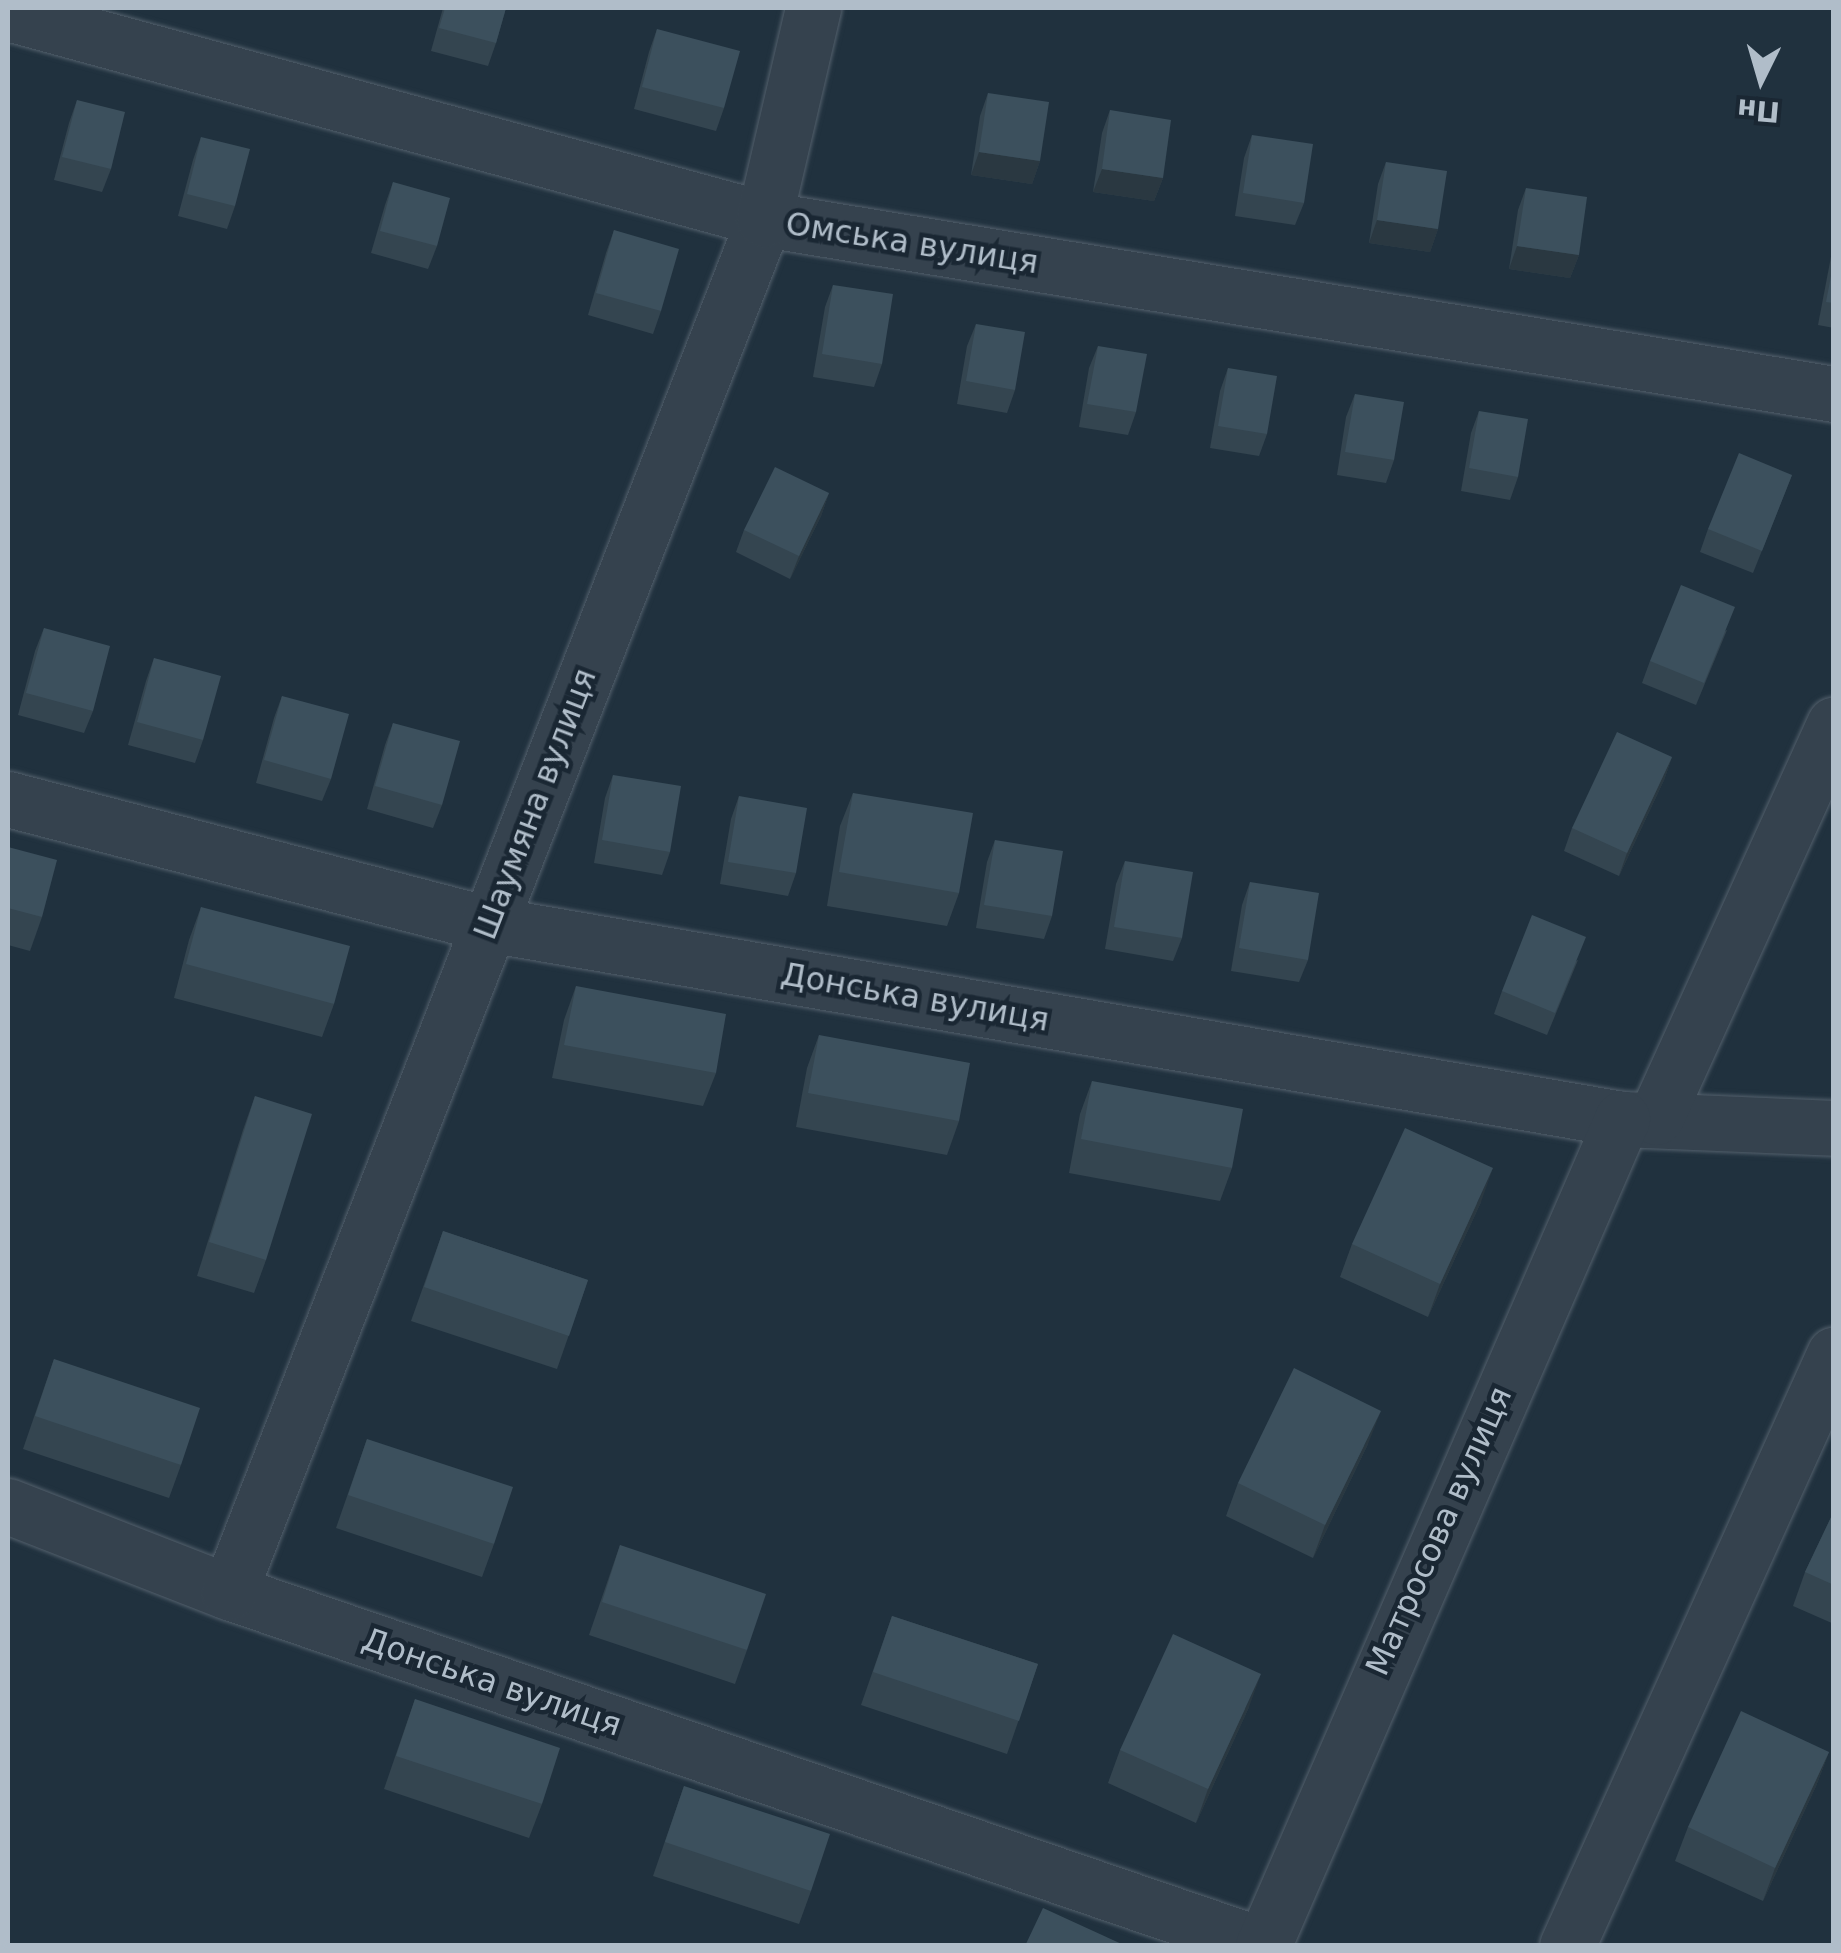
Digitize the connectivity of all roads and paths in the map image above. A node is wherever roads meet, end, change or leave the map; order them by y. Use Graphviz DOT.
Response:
graph roads {
  1 [pos="813,8"];
  2 [pos="8,12"];
  3 [pos="764,219"];
  4 [pos="1834,394"];
  5 [pos="1834,726"];
  6 [pos="8,800"];
  7 [pos="488,924"];
  8 [pos="1639,1118"];
  9 [pos="1834,1128"];
  10 [pos="1834,1356"];
  11 [pos="8,1506"];
  12 [pos="229,1592"];
  13 [pos="1264,1945"];
  14 [pos="1567,1946"];
  1 -- 3 [label="street, Шаумяна вулиця"];
  2 -- 3 [label="street, Омська вулиця"];
  3 -- 4 [label="street, Омська вулиця"];
  3 -- 7 [label="street, Шаумяна вулиця"];
  5 -- 8 [label="street, Матросова вулиця"];
  6 -- 7 [label="street, Донська вулиця"];
  7 -- 8 [label="street, Донська вулиця"];
  7 -- 12 [label="street, Шаумяна вулиця"];
  8 -- 9 [label="street, Донська вулиця"];
  8 -- 13 [label="street, Матросова вулиця"];
  10 -- 14 [label="street"];
  11 -- 12 [label="street, Донська вулиця"];
  12 -- 13 [label="street, Донська вулиця"];
}
